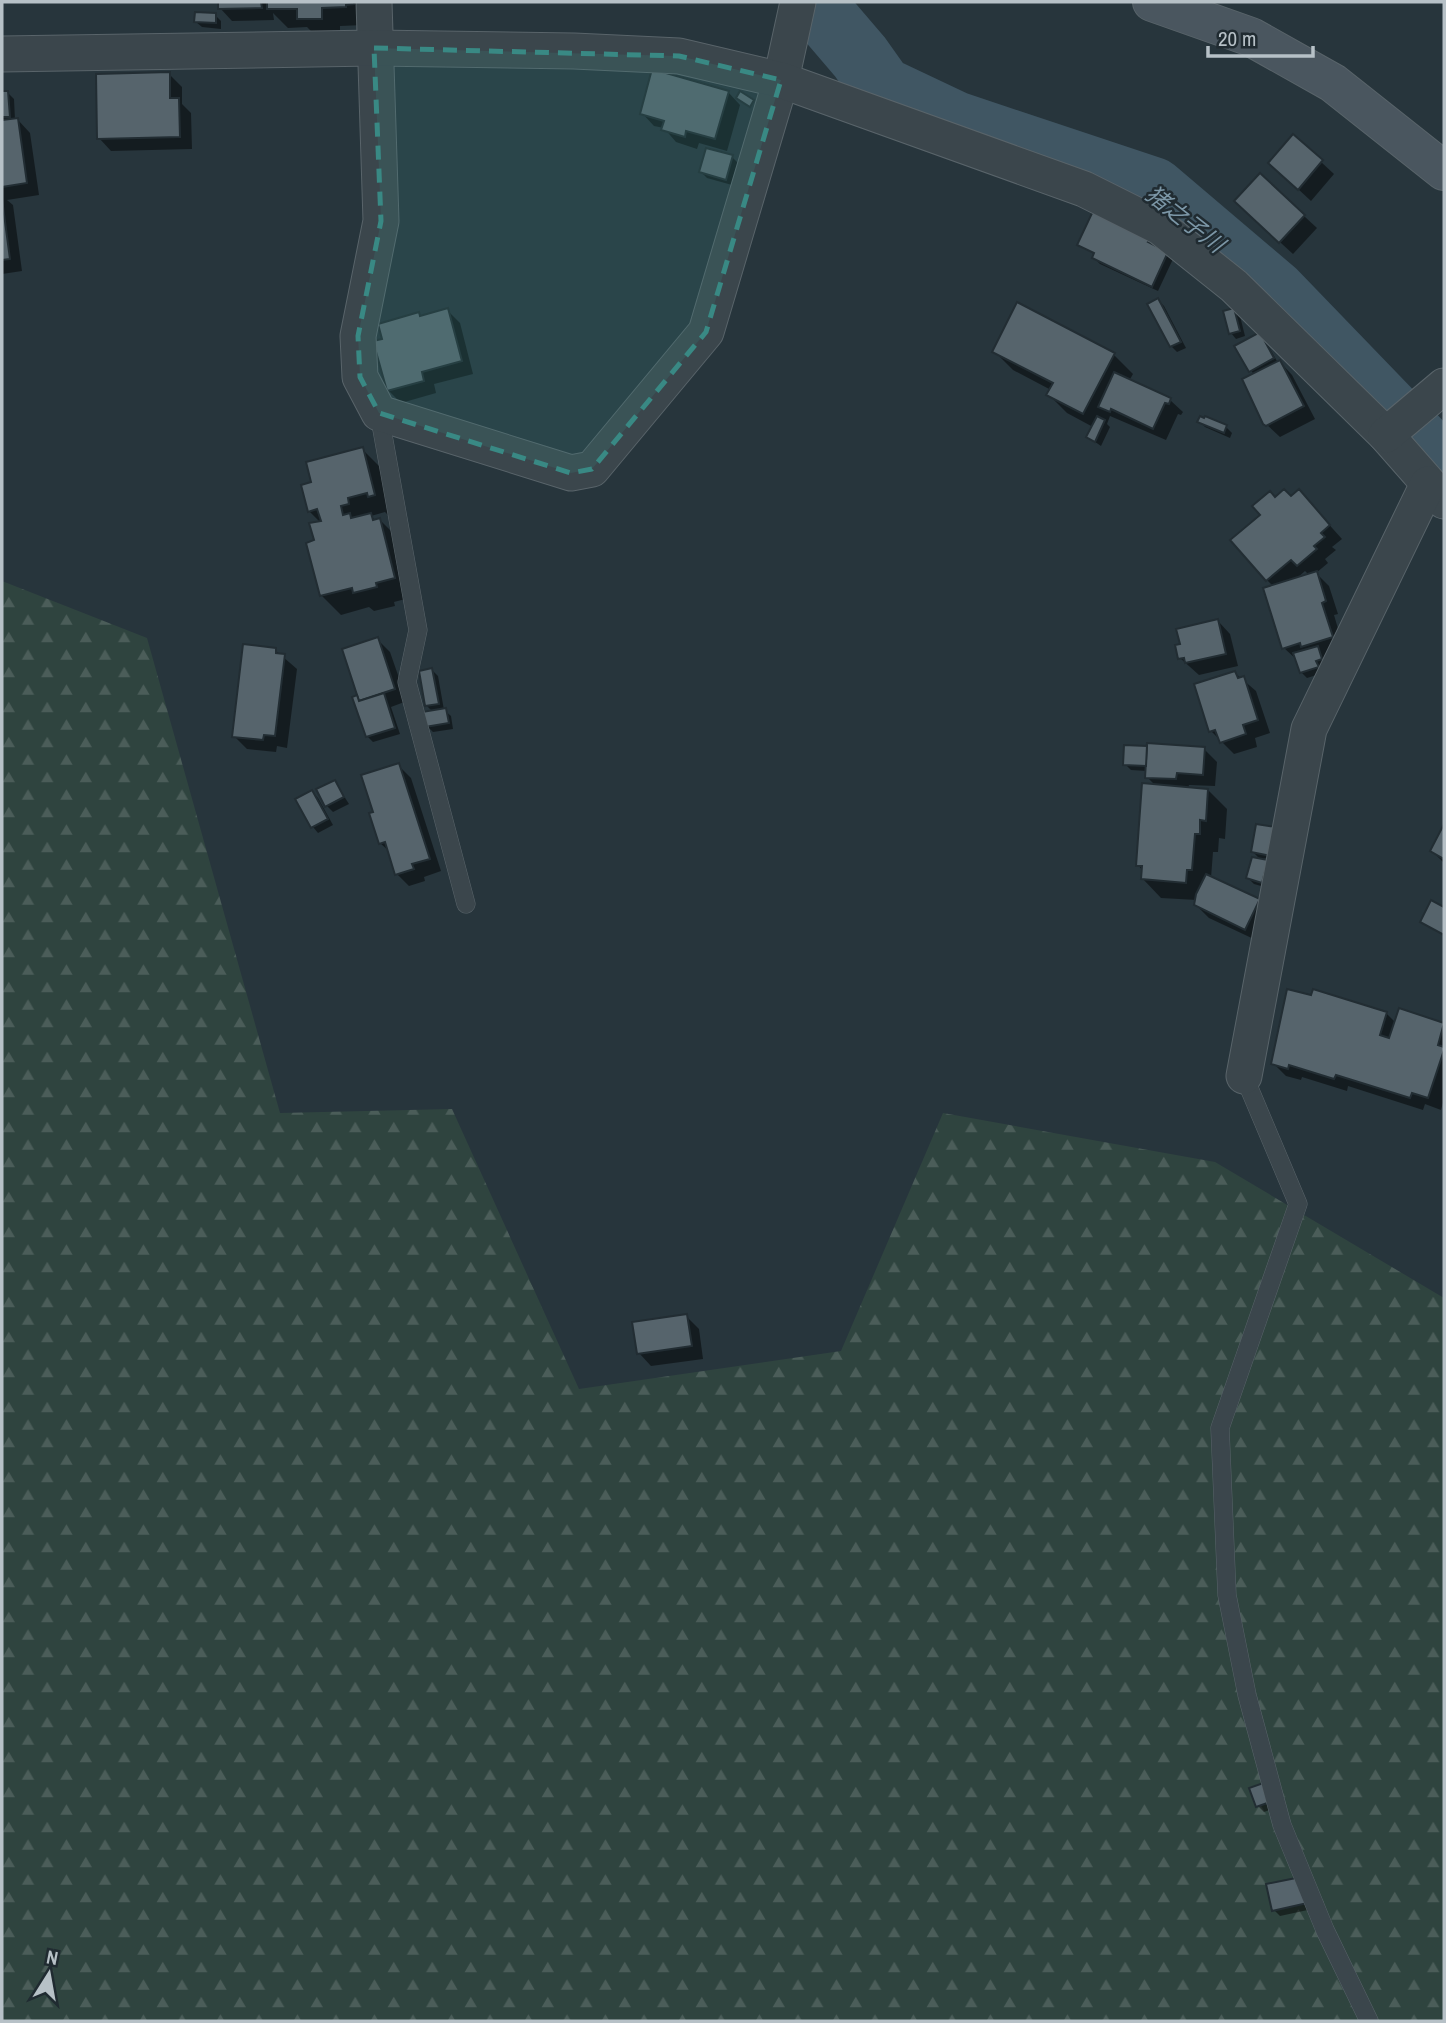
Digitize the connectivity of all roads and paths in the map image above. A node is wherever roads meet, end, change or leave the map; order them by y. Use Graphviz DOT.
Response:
graph roads {
  1 [pos="374,2"];
  2 [pos="1152,2"];
  3 [pos="798,3"];
  4 [pos="374,48"];
  5 [pos="2,54"];
  6 [pos="781,80"];
  7 [pos="1444,171"];
  8 [pos="1435,394"];
  9 [pos="379,413"];
  10 [pos="1390,432"];
  11 [pos="1436,492"];
  12 [pos="466,904"];
  13 [pos="1244,1076"];
  14 [pos="1369,2021"];
  1 -- 4 [label="street"];
  2 -- 7 [label="street"];
  3 -- 6 [label="street"];
  4 -- 5 [label="street"];
  4 -- 6 [label="street"];
  4 -- 9 [label="street"];
  6 -- 9 [label="street"];
  6 -- 10 [label="street"];
  8 -- 10 [label="street"];
  9 -- 12 [label="lane"];
  10 -- 11 [label="street"];
  11 -- 13 [label="street"];
  13 -- 14 [label="lane"];
}
